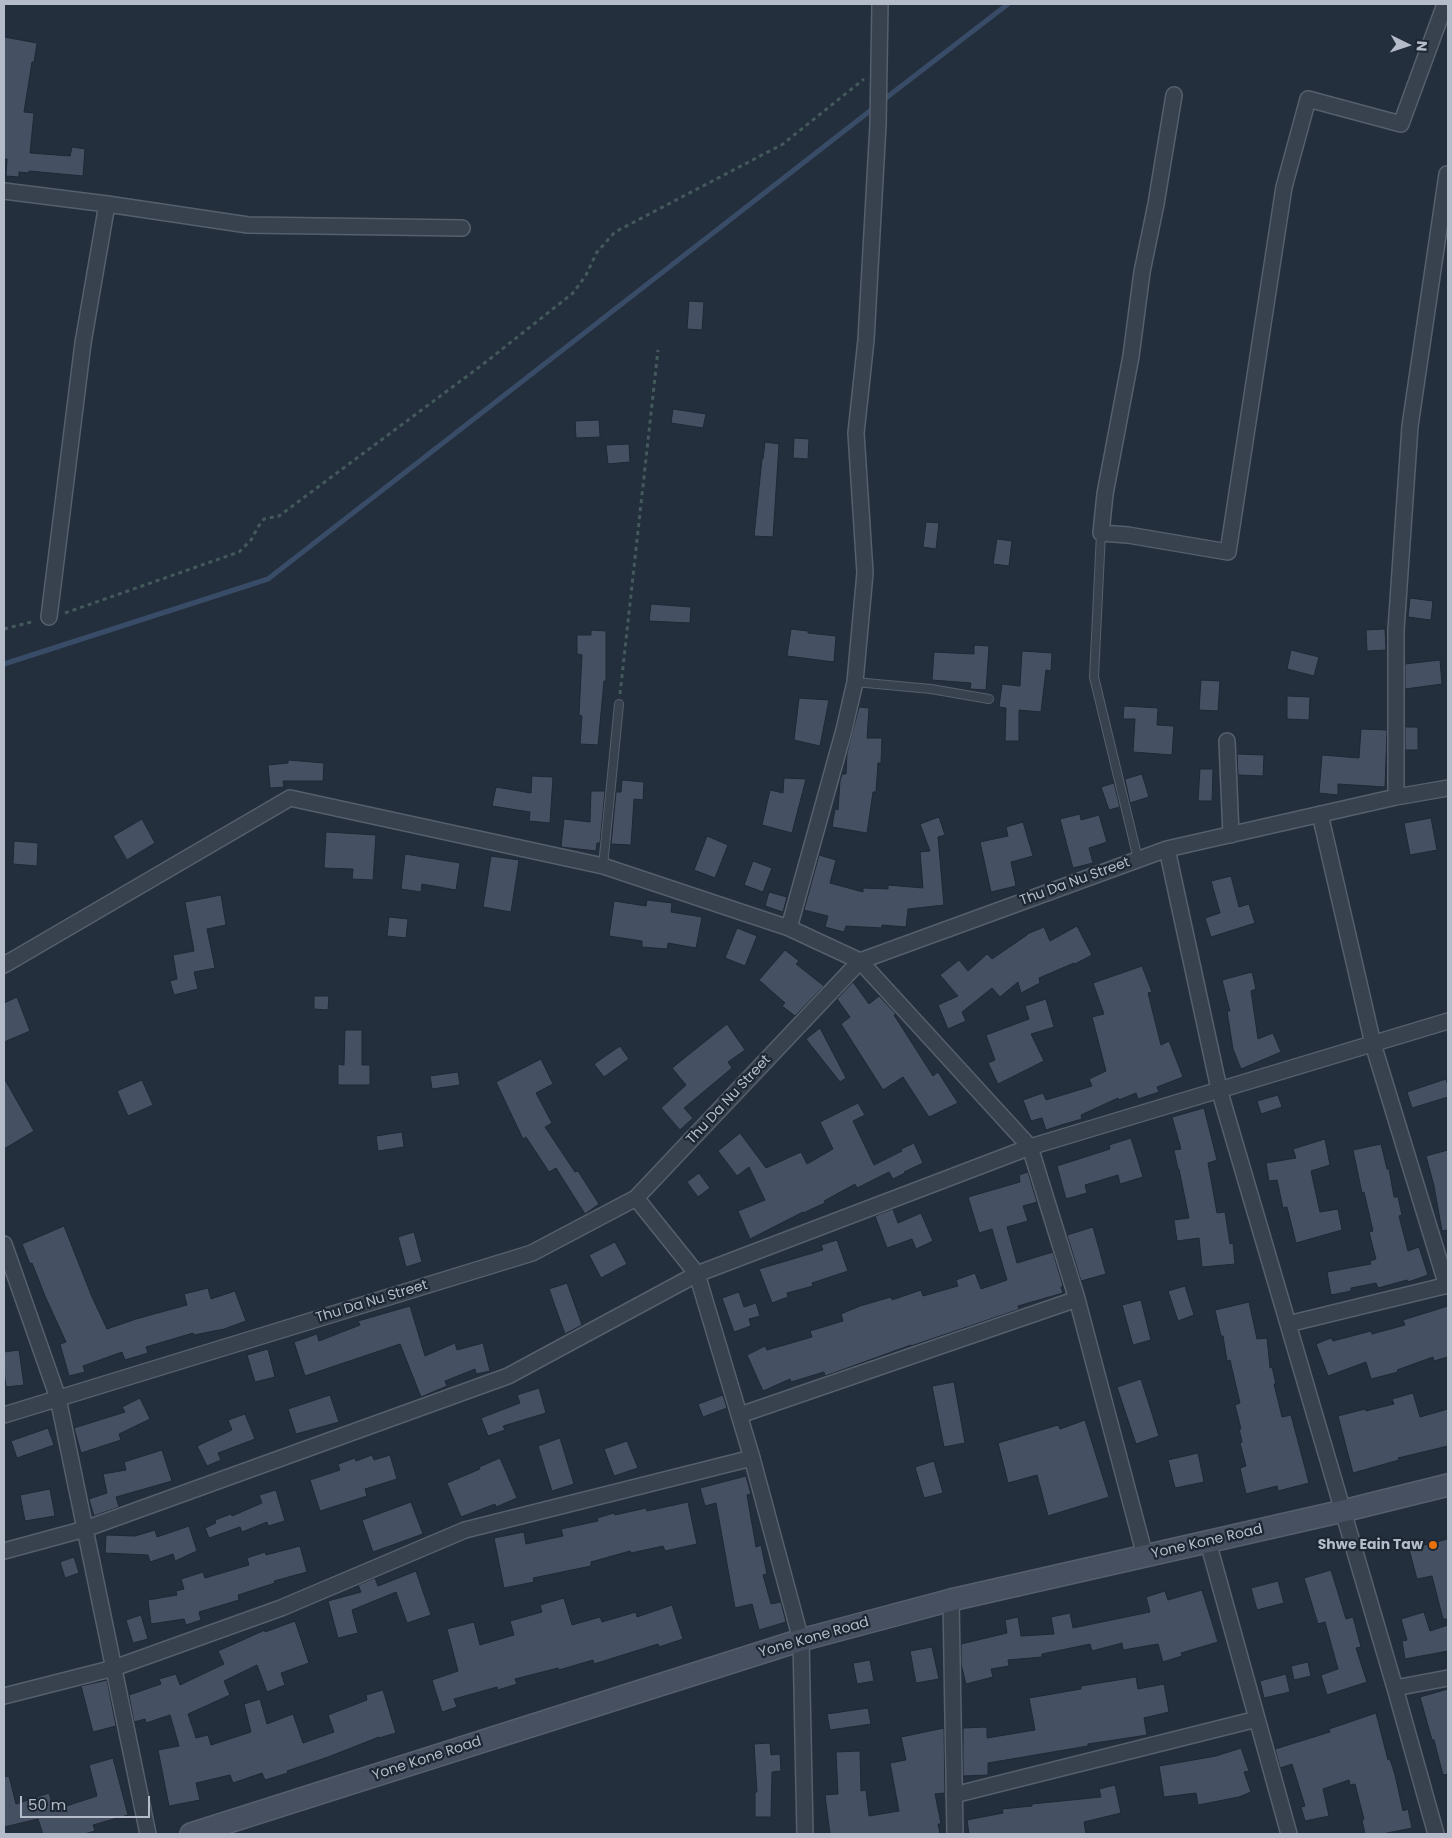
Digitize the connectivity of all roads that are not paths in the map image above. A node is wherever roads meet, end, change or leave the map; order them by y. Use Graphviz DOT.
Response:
graph roads {
  1 [pos="880,4"];
  2 [pos="1445,4"];
  3 [pos="1174,95"];
  4 [pos="1447,174"];
  5 [pos="4,191"];
  6 [pos="107,204"];
  7 [pos="462,228"];
  8 [pos="1101,533"];
  9 [pos="49,617"];
  10 [pos="855,682"];
  11 [pos="989,699"];
  12 [pos="619,704"];
  13 [pos="1227,741"];
  14 [pos="1448,788"];
  15 [pos="1396,797"];
  16 [pos="1320,814"];
  17 [pos="1231,835"];
  18 [pos="1167,849"];
  19 [pos="1138,859"];
  20 [pos="603,866"];
  21 [pos="789,928"];
  22 [pos="860,961"];
  23 [pos="4,965"];
  24 [pos="1448,1021"];
  25 [pos="1373,1044"];
  26 [pos="1219,1089"];
  27 [pos="1030,1147"];
  28 [pos="636,1198"];
  29 [pos="4,1244"];
  30 [pos="697,1274"];
  31 [pos="1448,1286"];
  32 [pos="1077,1299"];
  33 [pos="1288,1324"];
  34 [pos="58,1398"];
  35 [pos="4,1415"];
  36 [pos="740,1416"];
  37 [pos="752,1458"];
  38 [pos="1448,1485"];
  39 [pos="1343,1511"];
  40 [pos="85,1529"];
  41 [pos="1208,1542"];
  42 [pos="4,1551"];
  43 [pos="1145,1556"];
  44 [pos="951,1600"];
  45 [pos="801,1640"];
  46 [pos="114,1668"];
  47 [pos="1448,1678"];
  48 [pos="1395,1688"];
  49 [pos="4,1696"];
  50 [pos="1257,1719"];
  51 [pos="954,1795"];
  52 [pos="148,1834"];
  53 [pos="191,1834"];
  54 [pos="805,1834"];
  55 [pos="955,1834"];
  56 [pos="1289,1834"];
  57 [pos="1436,1834"];
  1 -- 10 [label="street"];
  2 -- 8 [label="street"];
  3 -- 8 [label="street"];
  4 -- 15 [label="street"];
  5 -- 6 [label="street"];
  6 -- 7 [label="street"];
  6 -- 9 [label="street"];
  8 -- 19 [label="lane"];
  10 -- 11 [label="lane"];
  10 -- 21 [label="street"];
  12 -- 20 [label="lane"];
  13 -- 17 [label="street"];
  14 -- 15 [label="street, Thu Da Nu Street"];
  15 -- 16 [label="street, Thu Da Nu Street"];
  16 -- 17 [label="street, Thu Da Nu Street"];
  16 -- 25 [label="street"];
  17 -- 18 [label="street, Thu Da Nu Street"];
  18 -- 19 [label="street, Thu Da Nu Street"];
  18 -- 26 [label="street"];
  19 -- 22 [label="street, Thu Da Nu Street"];
  20 -- 21 [label="street"];
  20 -- 23 [label="street"];
  21 -- 22 [label="street"];
  22 -- 27 [label="street"];
  22 -- 28 [label="street, Thu Da Nu Street"];
  24 -- 25 [label="street"];
  25 -- 26 [label="street"];
  25 -- 31 [label="street"];
  26 -- 27 [label="street"];
  26 -- 33 [label="street"];
  27 -- 30 [label="street"];
  27 -- 32 [label="street"];
  28 -- 30 [label="street"];
  28 -- 34 [label="street, Thu Da Nu Street"];
  29 -- 34 [label="street"];
  30 -- 36 [label="street"];
  30 -- 40 [label="street"];
  31 -- 33 [label="street"];
  32 -- 36 [label="street"];
  32 -- 43 [label="street"];
  33 -- 39 [label="street"];
  34 -- 35 [label="street, Thu Da Nu Street"];
  34 -- 40 [label="street"];
  36 -- 37 [label="street"];
  37 -- 45 [label="street"];
  37 -- 46 [label="street"];
  38 -- 39 [label="street, Yone Kone Road"];
  39 -- 41 [label="street, Yone Kone Road"];
  39 -- 48 [label="street"];
  40 -- 42 [label="street"];
  40 -- 46 [label="street"];
  41 -- 43 [label="street, Yone Kone Road"];
  41 -- 50 [label="street"];
  43 -- 44 [label="street, Yone Kone Road"];
  44 -- 45 [label="street, Yone Kone Road"];
  44 -- 51 [label="street"];
  45 -- 53 [label="street, Yone Kone Road"];
  45 -- 54 [label="street"];
  46 -- 49 [label="street"];
  46 -- 52 [label="street"];
  47 -- 48 [label="street"];
  48 -- 57 [label="street"];
  50 -- 51 [label="street"];
  50 -- 56 [label="street"];
  51 -- 55 [label="street"];
}
